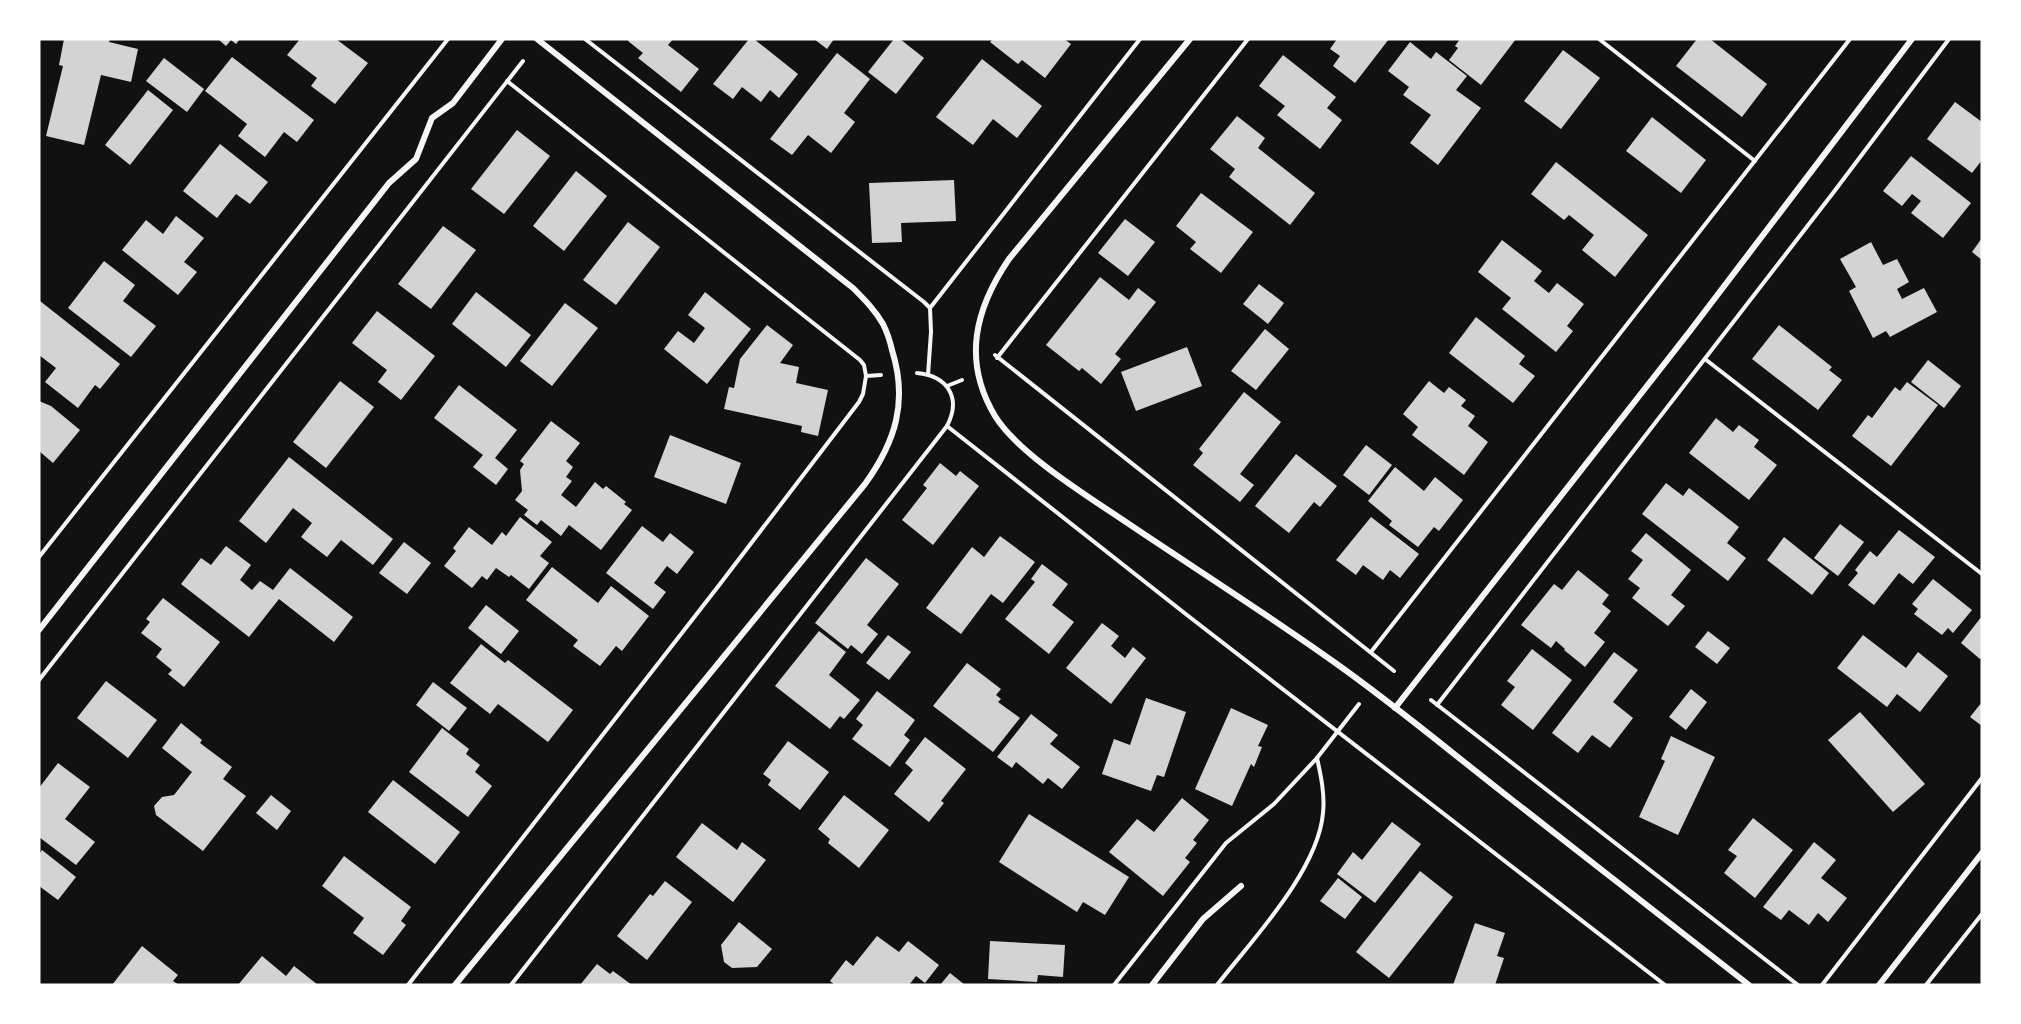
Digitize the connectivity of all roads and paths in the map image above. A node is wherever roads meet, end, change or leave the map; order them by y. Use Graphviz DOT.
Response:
graph roads {
  1 [pos="448,39"];
  2 [pos="502,39"];
  3 [pos="537,39"];
  4 [pos="585,39"];
  5 [pos="1140,39"];
  6 [pos="1190,39"];
  7 [pos="1248,39"];
  8 [pos="1599,39"];
  9 [pos="1850,39"];
  10 [pos="1911,39"];
  11 [pos="1949,39"];
  12 [pos="523,61"];
  13 [pos="507,81"];
  14 [pos="1755,161"];
  15 [pos="930,308"];
  16 [pos="991,352"];
  17 [pos="997,358"];
  18 [pos="1705,359"];
  19 [pos="915,373"];
  20 [pos="883,375"];
  21 [pos="928,375"];
  22 [pos="866,376"];
  23 [pos="963,380"];
  24 [pos="946,386"];
  25 [pos="947,426"];
  26 [pos="39,557"];
  27 [pos="1982,574"];
  28 [pos="39,630"];
  29 [pos="1371,652"];
  30 [pos="1394,671"];
  31 [pos="39,681"];
  32 [pos="1431,700"];
  33 [pos="1360,703"];
  34 [pos="1437,705"];
  35 [pos="1395,708"];
  36 [pos="1337,731"];
  37 [pos="1317,758"];
  38 [pos="1982,778"];
  39 [pos="1982,854"];
  40 [pos="1241,886"];
  41 [pos="1982,914"];
  42 [pos="408,985"];
  43 [pos="455,985"];
  44 [pos="511,985"];
  45 [pos="1114,985"];
  46 [pos="1152,985"];
  47 [pos="1217,985"];
  48 [pos="1665,985"];
  49 [pos="1749,985"];
  50 [pos="1798,985"];
  51 [pos="1822,985"];
  52 [pos="1879,985"];
  53 [pos="1926,985"];
  1 -- 26 [label="path"];
  2 -- 28 [label="street"];
  3 -- 43 [label="street"];
  4 -- 15 [label="path"];
  5 -- 15 [label="path"];
  6 -- 35 [label="street"];
  7 -- 17 [label="path"];
  8 -- 14 [label="path"];
  9 -- 14 [label="path"];
  10 -- 35 [label="street"];
  11 -- 18 [label="path"];
  12 -- 13 [label="path"];
  13 -- 22 [label="path"];
  13 -- 31 [label="path"];
  14 -- 29 [label="path"];
  15 -- 21 [label="path"];
  16 -- 17 [label="path"];
  17 -- 29 [label="path"];
  18 -- 27 [label="path"];
  18 -- 34 [label="path"];
  19 -- 21 [label="path"];
  20 -- 22 [label="path"];
  21 -- 24 [label="path"];
  22 -- 42 [label="path"];
  23 -- 24 [label="path"];
  24 -- 25 [label="path"];
  25 -- 36 [label="path"];
  25 -- 44 [label="path"];
  29 -- 30 [label="path"];
  32 -- 34 [label="path"];
  33 -- 36 [label="path"];
  34 -- 50 [label="path"];
  35 -- 49 [label="street"];
  36 -- 37 [label="path"];
  36 -- 48 [label="path"];
  37 -- 45 [label="path"];
  37 -- 47 [label="path"];
  38 -- 51 [label="path"];
  39 -- 52 [label="street"];
  40 -- 46 [label="street"];
  41 -- 53 [label="path"];
}
